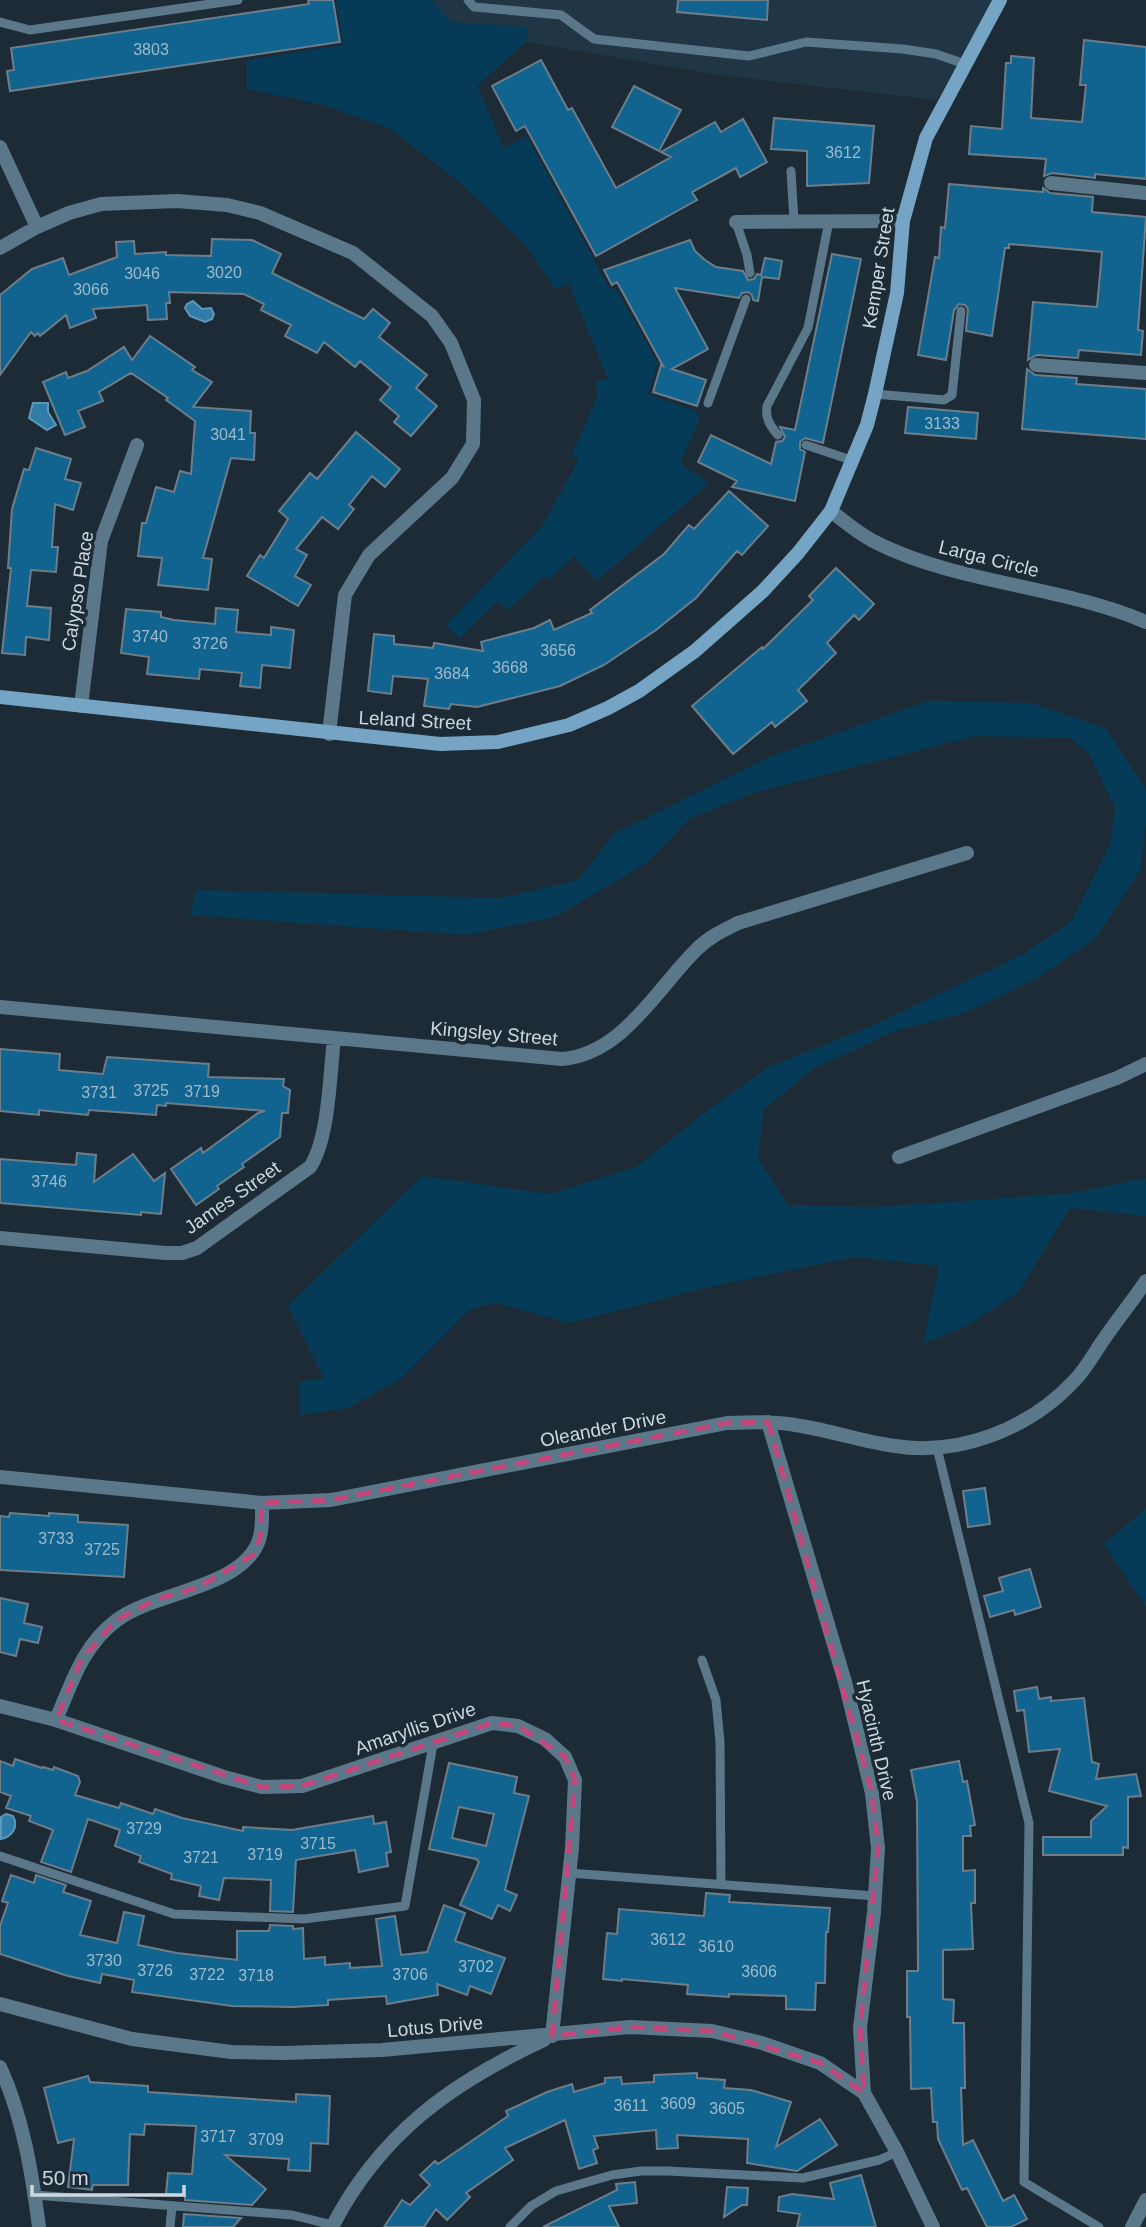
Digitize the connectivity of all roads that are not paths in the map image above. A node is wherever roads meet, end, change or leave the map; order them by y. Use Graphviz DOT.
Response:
graph roads {
  1 [pos="238,0"];
  2 [pos="468,0"];
  3 [pos="1000,0"];
  4 [pos="0,22"];
  5 [pos="965,64"];
  6 [pos="0,147"];
  7 [pos="791,171"];
  8 [pos="1051,183"];
  9 [pos="1146,193"];
  10 [pos="794,221"];
  11 [pos="829,221"];
  12 [pos="903,221"];
  13 [pos="736,222"];
  14 [pos="37,227"];
  15 [pos="0,248"];
  16 [pos="750,272"];
  17 [pos="746,299"];
  18 [pos="961,311"];
  19 [pos="1036,365"];
  20 [pos="1146,373"];
  21 [pos="875,394"];
  22 [pos="708,403"];
  23 [pos="778,435"];
  24 [pos="806,445"];
  25 [pos="137,446"];
  26 [pos="853,461"];
  27 [pos="831,511"];
  28 [pos="1146,622"];
  29 [pos="0,697"];
  30 [pos="81,706"];
  31 [pos="330,734"];
  32 [pos="967,853"];
  33 [pos="0,1007"];
  34 [pos="334,1038"];
  35 [pos="1146,1064"];
  36 [pos="899,1157"];
  37 [pos="0,1238"];
  38 [pos="1146,1281"];
  39 [pos="768,1422"];
  40 [pos="937,1448"];
  41 [pos="0,1477"];
  42 [pos="262,1503"];
  43 [pos="702,1660"];
  44 [pos="0,1706"];
  45 [pos="56,1720"];
  46 [pos="433,1744"];
  47 [pos="0,1856"];
  48 [pos="569,1873"];
  49 [pos="721,1884"];
  50 [pos="875,1896"];
  51 [pos="0,2004"];
  52 [pos="552,2036"];
  53 [pos="1,2070"];
  54 [pos="864,2093"];
  55 [pos="897,2152"];
  56 [pos="35,2195"];
  57 [pos="1146,2200"];
  58 [pos="172,2206"];
  59 [pos="332,2226"];
  60 [pos="39,2227"];
  61 [pos="170,2227"];
  62 [pos="510,2227"];
  63 [pos="933,2227"];
  64 [pos="1099,2227"];
  65 [pos="1132,2227"];
  1 -- 4 [label="lane"];
  2 -- 5 [label="lane"];
  3 -- 5 [label="street, Kemper Street"];
  5 -- 12 [label="street, Kemper Street"];
  6 -- 14 [label="street"];
  7 -- 10 [label="lane"];
  8 -- 9 [label="street"];
  10 -- 11 [label="street"];
  10 -- 13 [label="street"];
  11 -- 12 [label="street"];
  11 -- 23 [label="lane"];
  12 -- 21 [label="street, Kemper Street"];
  13 -- 16 [label="lane"];
  14 -- 15 [label="street"];
  14 -- 31 [label="street"];
  17 -- 22 [label="lane"];
  18 -- 21 [label="lane"];
  19 -- 20 [label="street"];
  21 -- 26 [label="street, Kemper Street"];
  24 -- 26 [label="lane"];
  25 -- 30 [label="street, Calypso Place"];
  26 -- 27 [label="street, Kemper Street"];
  27 -- 28 [label="street, Larga Circle"];
  27 -- 31 [label="street, Leland Street"];
  29 -- 30 [label="street, Leland Street"];
  30 -- 31 [label="street, Leland Street"];
  32 -- 34 [label="street, Kingsley Street"];
  33 -- 34 [label="street, Kingsley Street"];
  34 -- 37 [label="street, James Street"];
  35 -- 36 [label="street"];
  38 -- 40 [label="street, Oleander Drive"];
  39 -- 40 [label="street, Oleander Drive"];
  39 -- 42 [label="street, Oleander Drive"];
  39 -- 50 [label="street, Hyacinth Drive"];
  40 -- 64 [label="lane"];
  41 -- 42 [label="street, Oleander Drive"];
  42 -- 45 [label="street"];
  43 -- 49 [label="lane"];
  44 -- 45 [label="street, Amaryllis Drive"];
  45 -- 46 [label="street, Amaryllis Drive"];
  46 -- 47 [label="lane"];
  46 -- 48 [label="street, Amaryllis Drive"];
  48 -- 49 [label="lane"];
  48 -- 52 [label="street, Amaryllis Drive"];
  49 -- 50 [label="lane"];
  50 -- 54 [label="street, Hyacinth Drive"];
  51 -- 52 [label="street, Lotus Drive"];
  52 -- 54 [label="street, Lotus Drive"];
  52 -- 59 [label="street"];
  53 -- 56 [label="street"];
  54 -- 55 [label="street, Hyacinth Drive"];
  55 -- 62 [label="lane"];
  55 -- 63 [label="street, Hyacinth Drive"];
  56 -- 58 [label="lane"];
  56 -- 60 [label="street"];
  57 -- 65 [label="street"];
  58 -- 59 [label="lane"];
  58 -- 61 [label="lane"];
}
